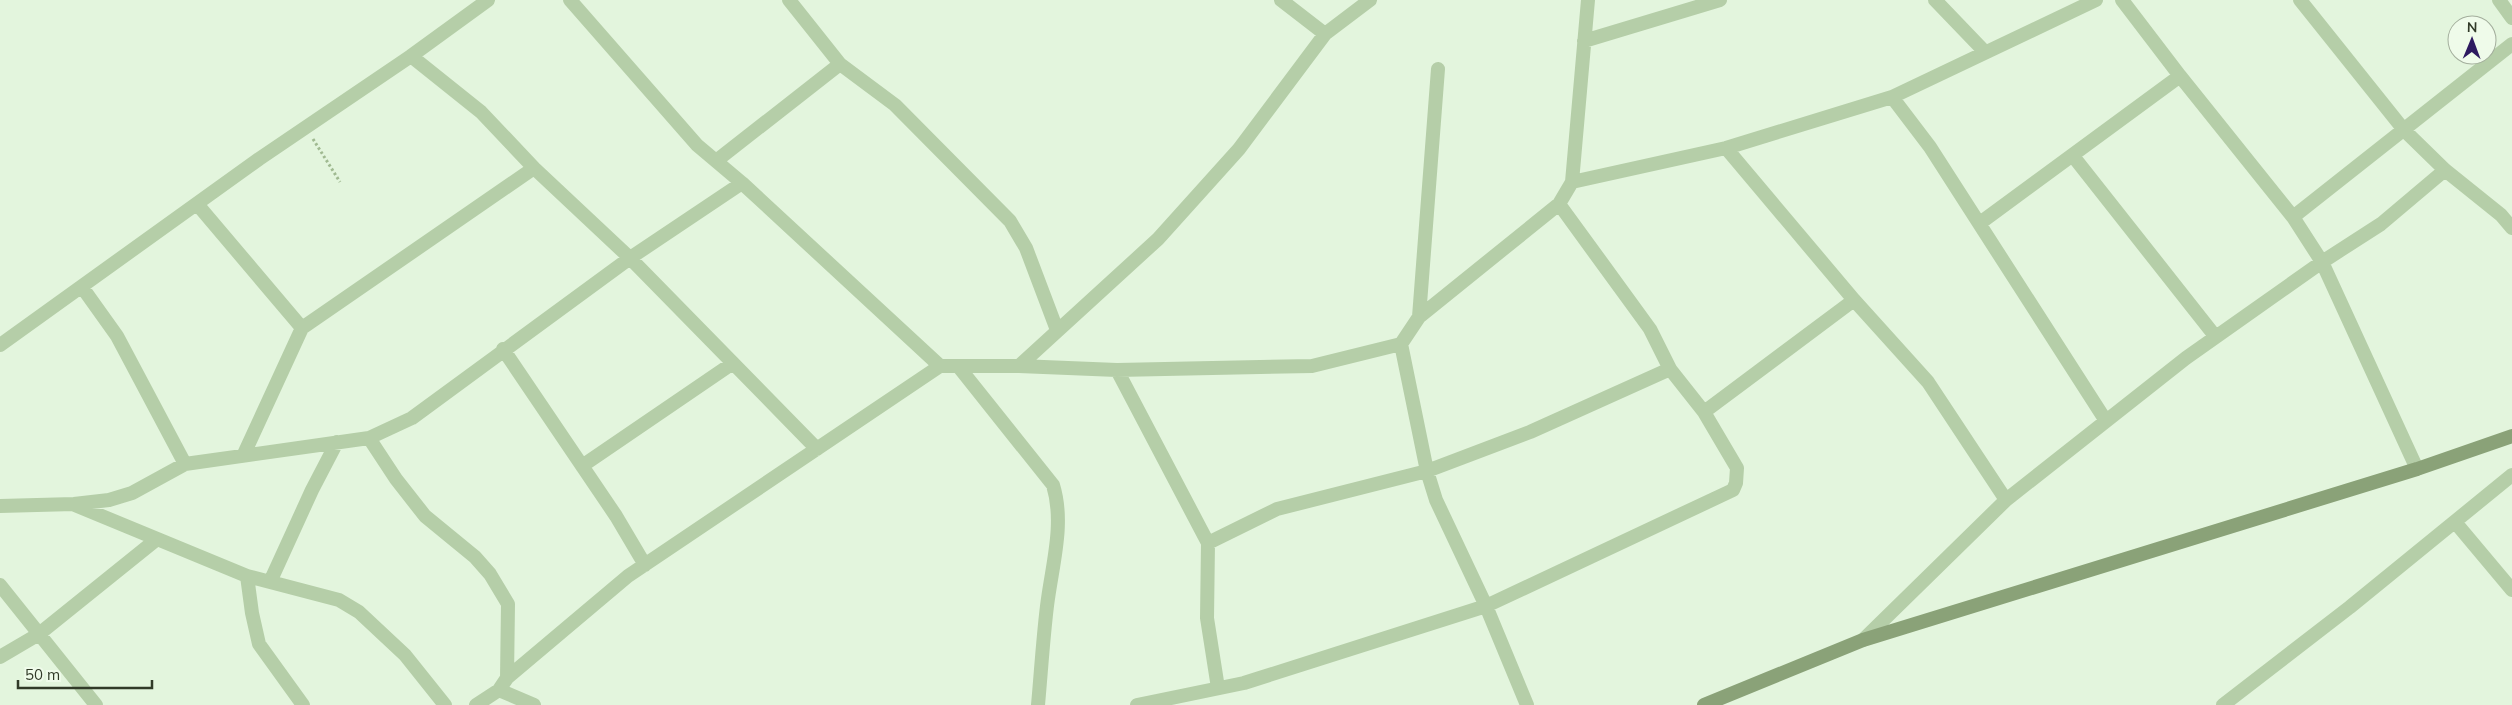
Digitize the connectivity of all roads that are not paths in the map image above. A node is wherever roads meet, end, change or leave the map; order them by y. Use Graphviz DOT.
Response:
graph roads {
  1 [pos="488,0"];
  2 [pos="570,0"];
  3 [pos="789,0"];
  4 [pos="1281,0"];
  5 [pos="1370,0"];
  6 [pos="1588,0"];
  7 [pos="1720,0"];
  8 [pos="1935,0"];
  9 [pos="2096,0"];
  10 [pos="2122,0"];
  11 [pos="2300,0"];
  12 [pos="2499,0"];
  13 [pos="2512,18"];
  14 [pos="1326,34"];
  15 [pos="1584,41"];
  16 [pos="2512,44"];
  17 [pos="1984,52"];
  18 [pos="411,56"];
  19 [pos="840,64"];
  20 [pos="1438,70"];
  21 [pos="2180,76"];
  22 [pos="1892,97"];
  23 [pos="2404,130"];
  24 [pos="1726,148"];
  25 [pos="2073,156"];
  26 [pos="716,161"];
  27 [pos="534,168"];
  28 [pos="2445,170"];
  29 [pos="1572,182"];
  30 [pos="742,183"];
  31 [pos="197,204"];
  32 [pos="1559,204"];
  33 [pos="2293,217"];
  34 [pos="1980,223"];
  35 [pos="2512,228"];
  36 [pos="630,258"];
  37 [pos="2322,262"];
  38 [pos="82,287"];
  39 [pos="1854,300"];
  40 [pos="1419,316"];
  41 [pos="302,328"];
  42 [pos="1057,330"];
  43 [pos="2216,336"];
  44 [pos="1401,344"];
  45 [pos="0,345"];
  46 [pos="503,349"];
  47 [pos="733,363"];
  48 [pos="940,366"];
  49 [pos="958,366"];
  50 [pos="1019,366"];
  51 [pos="1670,369"];
  52 [pos="1117,370"];
  53 [pos="1704,412"];
  54 [pos="2106,421"];
  55 [pos="2512,436"];
  56 [pos="369,438"];
  57 [pos="337,442"];
  58 [pos="817,449"];
  59 [pos="244,454"];
  60 [pos="185,464"];
  61 [pos="582,466"];
  62 [pos="2417,469"];
  63 [pos="1427,471"];
  64 [pos="2512,475"];
  65 [pos="2006,500"];
  66 [pos="74,504"];
  67 [pos="0,506"];
  68 [pos="2455,522"];
  69 [pos="156,540"];
  70 [pos="1208,543"];
  71 [pos="645,565"];
  72 [pos="247,576"];
  73 [pos="270,582"];
  74 [pos="0,585"];
  75 [pos="2512,590"];
  76 [pos="1486,606"];
  77 [pos="39,634"];
  78 [pos="1863,640"];
  79 [pos="0,657"];
  80 [pos="503,684"];
  81 [pos="1218,688"];
  82 [pos="96,705"];
  83 [pos="303,705"];
  84 [pos="445,705"];
  85 [pos="476,705"];
  86 [pos="534,705"];
  87 [pos="1038,705"];
  88 [pos="1137,705"];
  89 [pos="1526,705"];
  90 [pos="1704,705"];
  91 [pos="2223,705"];
  1 -- 18 [label="street"];
  2 -- 26 [label="street"];
  3 -- 19 [label="street"];
  4 -- 14 [label="street"];
  5 -- 14 [label="street"];
  6 -- 15 [label="street"];
  7 -- 15 [label="street"];
  8 -- 17 [label="street"];
  9 -- 17 [label="street"];
  10 -- 21 [label="street"];
  11 -- 23 [label="street"];
  12 -- 13 [label="street"];
  14 -- 42 [label="street"];
  15 -- 29 [label="street"];
  16 -- 23 [label="street"];
  17 -- 22 [label="street"];
  18 -- 27 [label="street"];
  18 -- 31 [label="street"];
  19 -- 26 [label="street"];
  19 -- 42 [label="street"];
  20 -- 40 [label="street"];
  21 -- 25 [label="street"];
  21 -- 33 [label="street"];
  22 -- 24 [label="street"];
  22 -- 34 [label="street"];
  23 -- 28 [label="street"];
  23 -- 33 [label="street"];
  24 -- 29 [label="street"];
  24 -- 39 [label="street"];
  25 -- 34 [label="street"];
  25 -- 43 [label="street"];
  26 -- 30 [label="street"];
  27 -- 36 [label="street"];
  27 -- 41 [label="street"];
  28 -- 35 [label="street"];
  28 -- 37 [label="street"];
  29 -- 32 [label="street"];
  30 -- 36 [label="street"];
  30 -- 48 [label="street"];
  31 -- 38 [label="street"];
  31 -- 41 [label="street"];
  32 -- 40 [label="street"];
  32 -- 51 [label="street"];
  33 -- 37 [label="street"];
  34 -- 54 [label="street"];
  36 -- 46 [label="street"];
  36 -- 47 [label="street"];
  37 -- 43 [label="street"];
  37 -- 62 [label="street"];
  38 -- 45 [label="street"];
  38 -- 60 [label="street"];
  39 -- 53 [label="street"];
  39 -- 65 [label="street"];
  40 -- 44 [label="street"];
  41 -- 59 [label="street"];
  42 -- 50 [label="street"];
  43 -- 54 [label="street"];
  44 -- 52 [label="street"];
  44 -- 63 [label="street"];
  46 -- 56 [label="street"];
  46 -- 61 [label="street"];
  47 -- 58 [label="street"];
  47 -- 61 [label="street"];
  48 -- 49 [label="street"];
  48 -- 58 [label="street"];
  49 -- 50 [label="street"];
  49 -- 87 [label="street"];
  50 -- 52 [label="street"];
  51 -- 53 [label="street"];
  51 -- 63 [label="street"];
  52 -- 70 [label="street"];
  53 -- 76 [label="street"];
  54 -- 65 [label="street"];
  55 -- 62 [label="main road"];
  56 -- 57 [label="street"];
  56 -- 80 [label="street"];
  57 -- 59 [label="street"];
  57 -- 73 [label="street"];
  58 -- 71 [label="street"];
  59 -- 60 [label="street"];
  60 -- 66 [label="street"];
  61 -- 71 [label="street"];
  62 -- 78 [label="main road"];
  63 -- 70 [label="street"];
  63 -- 76 [label="street"];
  64 -- 68 [label="street"];
  65 -- 78 [label="street"];
  66 -- 67 [label="street"];
  66 -- 69 [label="street"];
  68 -- 75 [label="street"];
  68 -- 91 [label="street"];
  69 -- 72 [label="street"];
  69 -- 77 [label="street"];
  70 -- 81 [label="street"];
  71 -- 80 [label="street"];
  72 -- 73 [label="street"];
  72 -- 83 [label="street"];
  73 -- 84 [label="street"];
  74 -- 77 [label="street"];
  76 -- 81 [label="street"];
  76 -- 89 [label="street"];
  77 -- 79 [label="street"];
  77 -- 82 [label="street"];
  78 -- 90 [label="main road"];
  80 -- 85 [label="street"];
  80 -- 86 [label="street"];
  81 -- 88 [label="street"];
}
